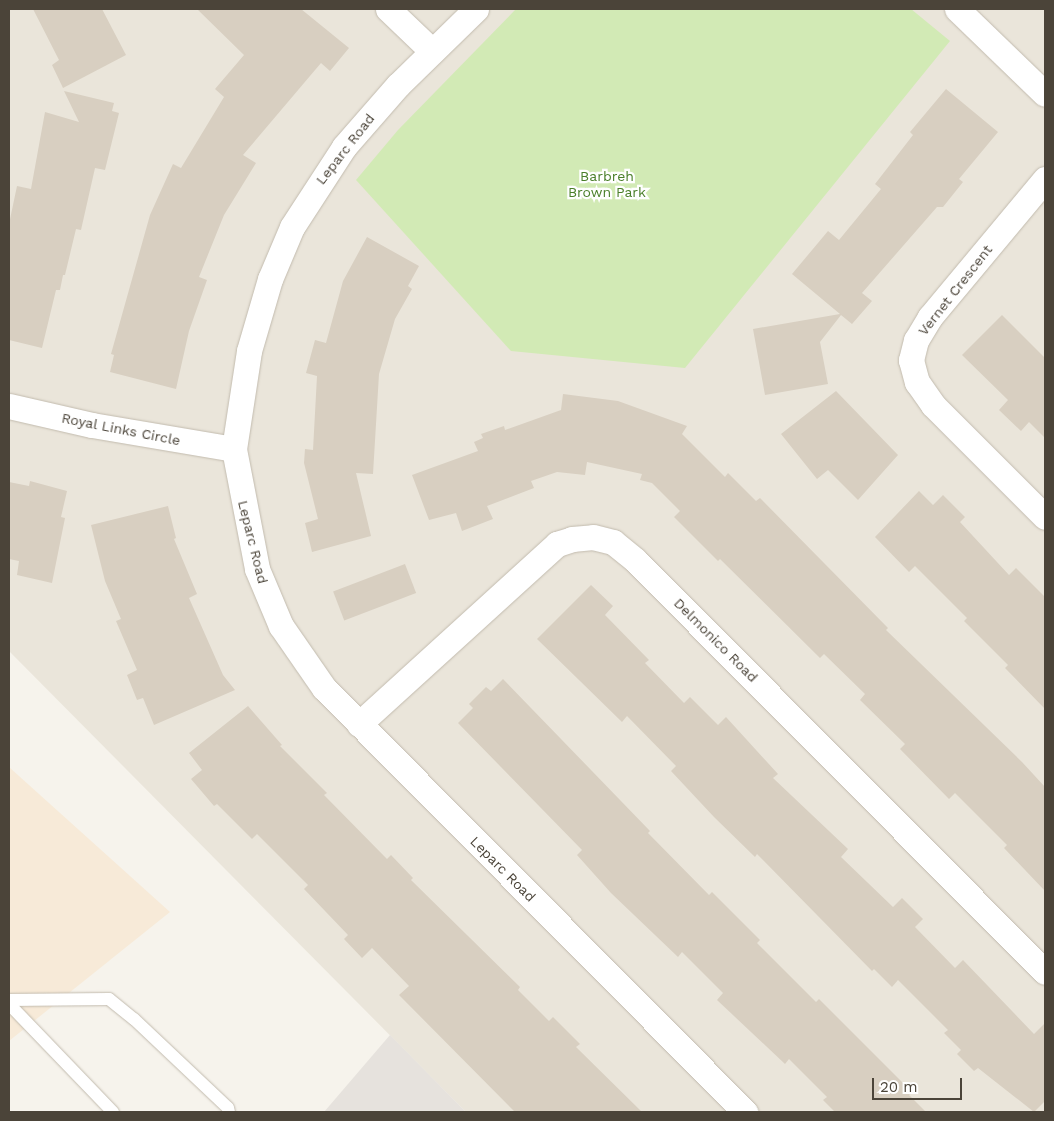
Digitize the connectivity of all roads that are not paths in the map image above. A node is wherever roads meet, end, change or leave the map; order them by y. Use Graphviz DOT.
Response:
graph roads {
  1 [pos="388,9"];
  2 [pos="476,9"];
  3 [pos="957,9"];
  4 [pos="432,52"];
  5 [pos="1045,94"];
  6 [pos="1045,179"];
  7 [pos="9,406"];
  8 [pos="234,449"];
  9 [pos="1045,518"];
  10 [pos="359,724"];
  11 [pos="1045,972"];
  12 [pos="9,1000"];
  13 [pos="9,1004"];
  14 [pos="113,1112"];
  15 [pos="229,1112"];
  16 [pos="745,1112"];
  1 -- 4 [label="street"];
  2 -- 4 [label="street, Leparc Road"];
  3 -- 5 [label="street"];
  4 -- 8 [label="street, Leparc Road"];
  6 -- 9 [label="street, Vernet Crescent"];
  7 -- 8 [label="street, Royal Links Circle"];
  8 -- 10 [label="street, Leparc Road"];
  10 -- 11 [label="street, Delmonico Road"];
  10 -- 16 [label="street, Leparc Road"];
  12 -- 15 [label="lane"];
  13 -- 14 [label="lane"];
}
